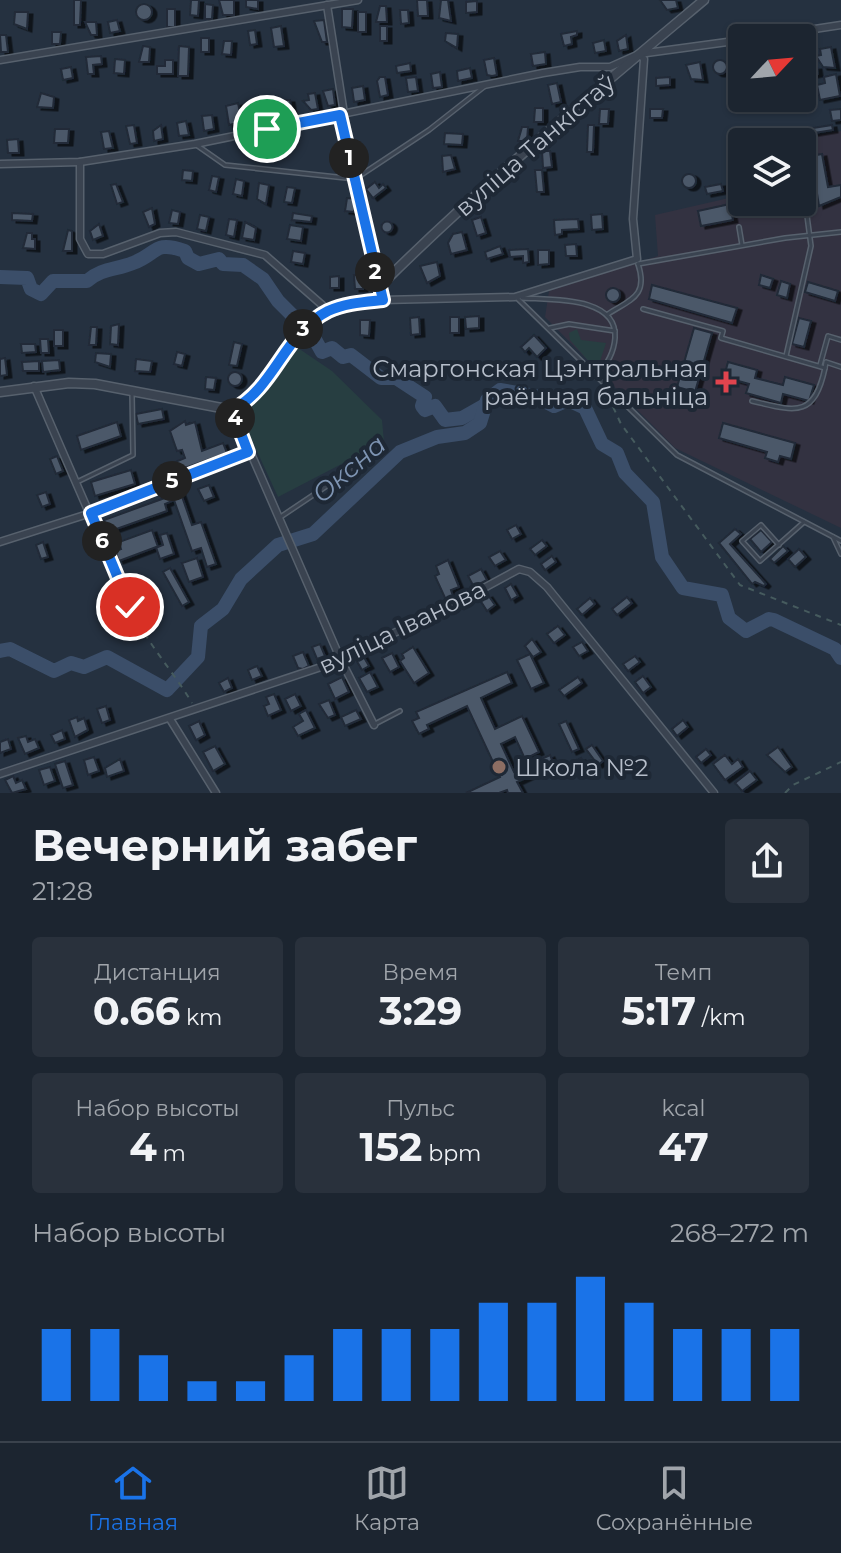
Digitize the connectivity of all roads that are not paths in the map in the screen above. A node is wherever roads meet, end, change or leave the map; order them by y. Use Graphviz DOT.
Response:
graph roads {
  1 [pos="358,0"];
  2 [pos="704,0"];
  3 [pos="327,5"];
  4 [pos="841,25"];
  5 [pos="816,29"];
  6 [pos="728,42"];
  7 [pos="639,54"];
  8 [pos="0,60"];
  9 [pos="485,86"];
  10 [pos="342,114"];
  11 [pos="195,144"];
  12 [pos="80,162"];
  13 [pos="0,164"];
  14 [pos="355,179"];
  15 [pos="809,216"];
  16 [pos="739,227"];
  17 [pos="841,232"];
  18 [pos="812,236"];
  19 [pos="742,245"];
  20 [pos="638,262"];
  21 [pos="382,284"];
  22 [pos="515,297"];
  23 [pos="383,300"];
  24 [pos="643,309"];
  25 [pos="329,311"];
  26 [pos="608,314"];
  27 [pos="550,328"];
  28 [pos="615,331"];
  29 [pos="841,340"];
  30 [pos="786,356"];
  31 [pos="822,367"];
  32 [pos="841,367"];
  33 [pos="596,377"];
  34 [pos="34,386"];
  35 [pos="132,389"];
  36 [pos="0,392"];
  37 [pos="752,401"];
  38 [pos="232,410"];
  39 [pos="248,452"];
  40 [pos="352,469"];
  41 [pos="77,482"];
  42 [pos="91,513"];
  43 [pos="279,518"];
  44 [pos="804,522"];
  45 [pos="833,537"];
  46 [pos="841,541"];
  47 [pos="0,542"];
  48 [pos="779,545"];
  49 [pos="841,554"];
  50 [pos="130,607"];
  51 [pos="340,658"];
  52 [pos="400,711"];
  53 [pos="170,719"];
  54 [pos="374,725"];
  55 [pos="0,774"];
  56 [pos="216,793"];
  57 [pos="714,793"];
  1 -- 3 [label="street"];
  2 -- 7 [label="street, вуліца Танкістаў"];
  3 -- 8 [label="street"];
  3 -- 10 [label="street"];
  4 -- 5 [label="street"];
  6 -- 7 [label="street"];
  7 -- 9 [label="street"];
  7 -- 20 [label="street"];
  7 -- 21 [label="street, вуліца Танкістаў"];
  9 -- 10 [label="street"];
  9 -- 14 [label="lane"];
  10 -- 11 [label="street"];
  10 -- 14 [label="street"];
  11 -- 12 [label="street"];
  11 -- 14 [label="lane"];
  12 -- 13 [label="street"];
  12 -- 25 [label="street"];
  14 -- 21 [label="street"];
  15 -- 18 [label="lane"];
  16 -- 19 [label="lane"];
  17 -- 18 [label="lane"];
  18 -- 19 [label="lane"];
  18 -- 30 [label="lane"];
  19 -- 20 [label="lane"];
  20 -- 22 [label="street"];
  20 -- 26 [label="lane"];
  21 -- 23 [label="street"];
  22 -- 23 [label="street"];
  22 -- 26 [label="lane"];
  22 -- 27 [label="lane"];
  23 -- 25 [label="street"];
  24 -- 30 [label="lane"];
  25 -- 38 [label="street"];
  26 -- 28 [label="lane"];
  27 -- 28 [label="lane"];
  27 -- 33 [label="lane"];
  28 -- 33 [label="lane"];
  29 -- 31 [label="lane"];
  30 -- 31 [label="lane"];
  31 -- 32 [label="lane"];
  31 -- 37 [label="lane"];
  33 -- 44 [label="lane"];
  34 -- 35 [label="street"];
  34 -- 36 [label="street"];
  34 -- 41 [label="street"];
  35 -- 38 [label="street"];
  35 -- 41 [label="lane"];
  38 -- 39 [label="street"];
  39 -- 42 [label="street"];
  39 -- 43 [label="street"];
  40 -- 43 [label="lane"];
  41 -- 42 [label="street"];
  42 -- 47 [label="street"];
  42 -- 50 [label="street"];
  43 -- 51 [label="street"];
  44 -- 45 [label="lane"];
  44 -- 48 [label="lane"];
  45 -- 46 [label="lane"];
  45 -- 49 [label="lane"];
  48 -- 48 [label="lane"];
  51 -- 53 [label="street, вуліца Іванова"];
  51 -- 54 [label="street"];
  51 -- 57 [label="street, вуліца Іванова"];
  52 -- 54 [label="lane"];
  53 -- 55 [label="street, вуліца Іванова"];
  53 -- 56 [label="street"];
}
